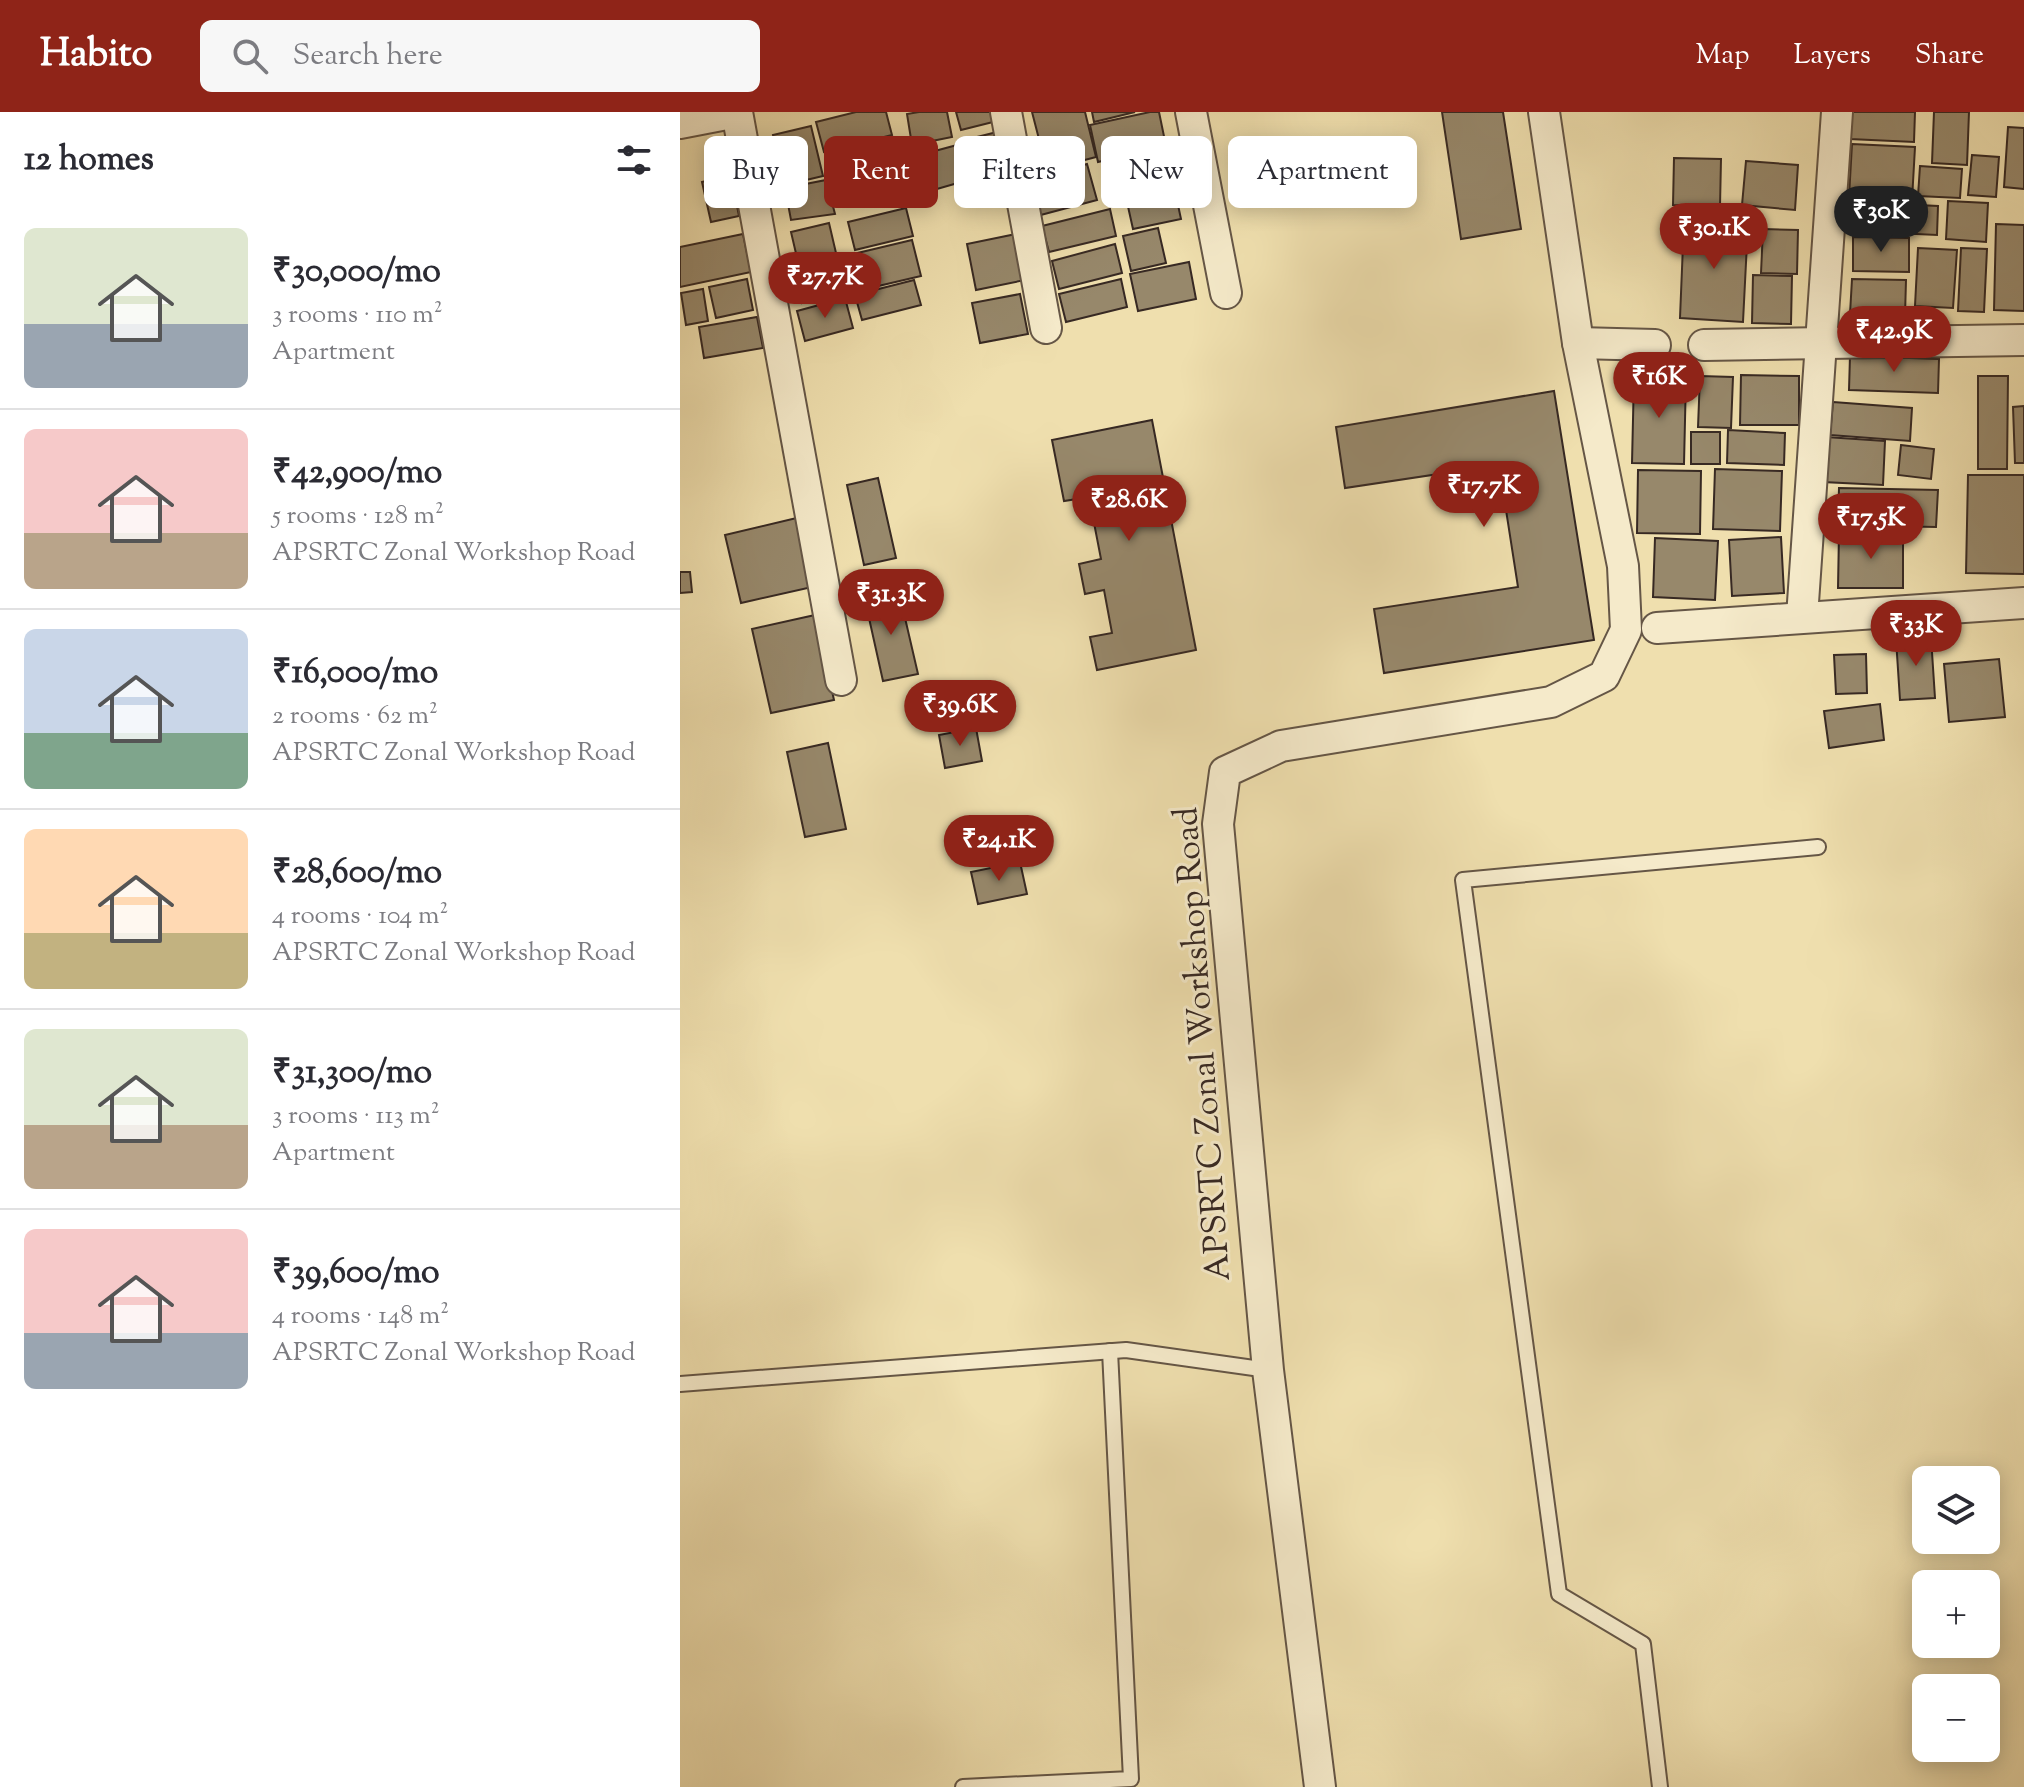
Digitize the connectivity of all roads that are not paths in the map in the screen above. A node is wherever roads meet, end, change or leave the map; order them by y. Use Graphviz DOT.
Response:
graph roads {
  1 [pos="737,112"];
  2 [pos="1006,112"];
  3 [pos="1191,112"];
  4 [pos="1544,112"];
  5 [pos="1837,112"];
  6 [pos="680,123"];
  7 [pos="1226,293"];
  8 [pos="1046,328"];
  9 [pos="2024,340"];
  10 [pos="1578,343"];
  11 [pos="1822,344"];
  12 [pos="1655,345"];
  13 [pos="1704,345"];
  14 [pos="2024,603"];
  15 [pos="1802,617"];
  16 [pos="1657,628"];
  17 [pos="841,680"];
  18 [pos="1818,847"];
  19 [pos="1110,1351"];
  20 [pos="1268,1370"];
  21 [pos="680,1384"];
  22 [pos="963,1787"];
  23 [pos="1320,1787"];
  24 [pos="1660,1787"];
  1 -- 6 [label="street"];
  1 -- 17 [label="street"];
  2 -- 8 [label="street"];
  3 -- 7 [label="street"];
  4 -- 10 [label="street, APSRTC Zonal Workshop Road"];
  5 -- 11 [label="street"];
  9 -- 11 [label="street"];
  10 -- 12 [label="street"];
  10 -- 20 [label="street, APSRTC Zonal Workshop Road"];
  11 -- 13 [label="street"];
  11 -- 15 [label="street"];
  14 -- 15 [label="street"];
  15 -- 16 [label="street"];
  18 -- 24 [label="lane"];
  19 -- 20 [label="lane"];
  19 -- 21 [label="lane"];
  19 -- 22 [label="lane"];
  20 -- 23 [label="street, APSRTC Zonal Workshop Road"];
}
